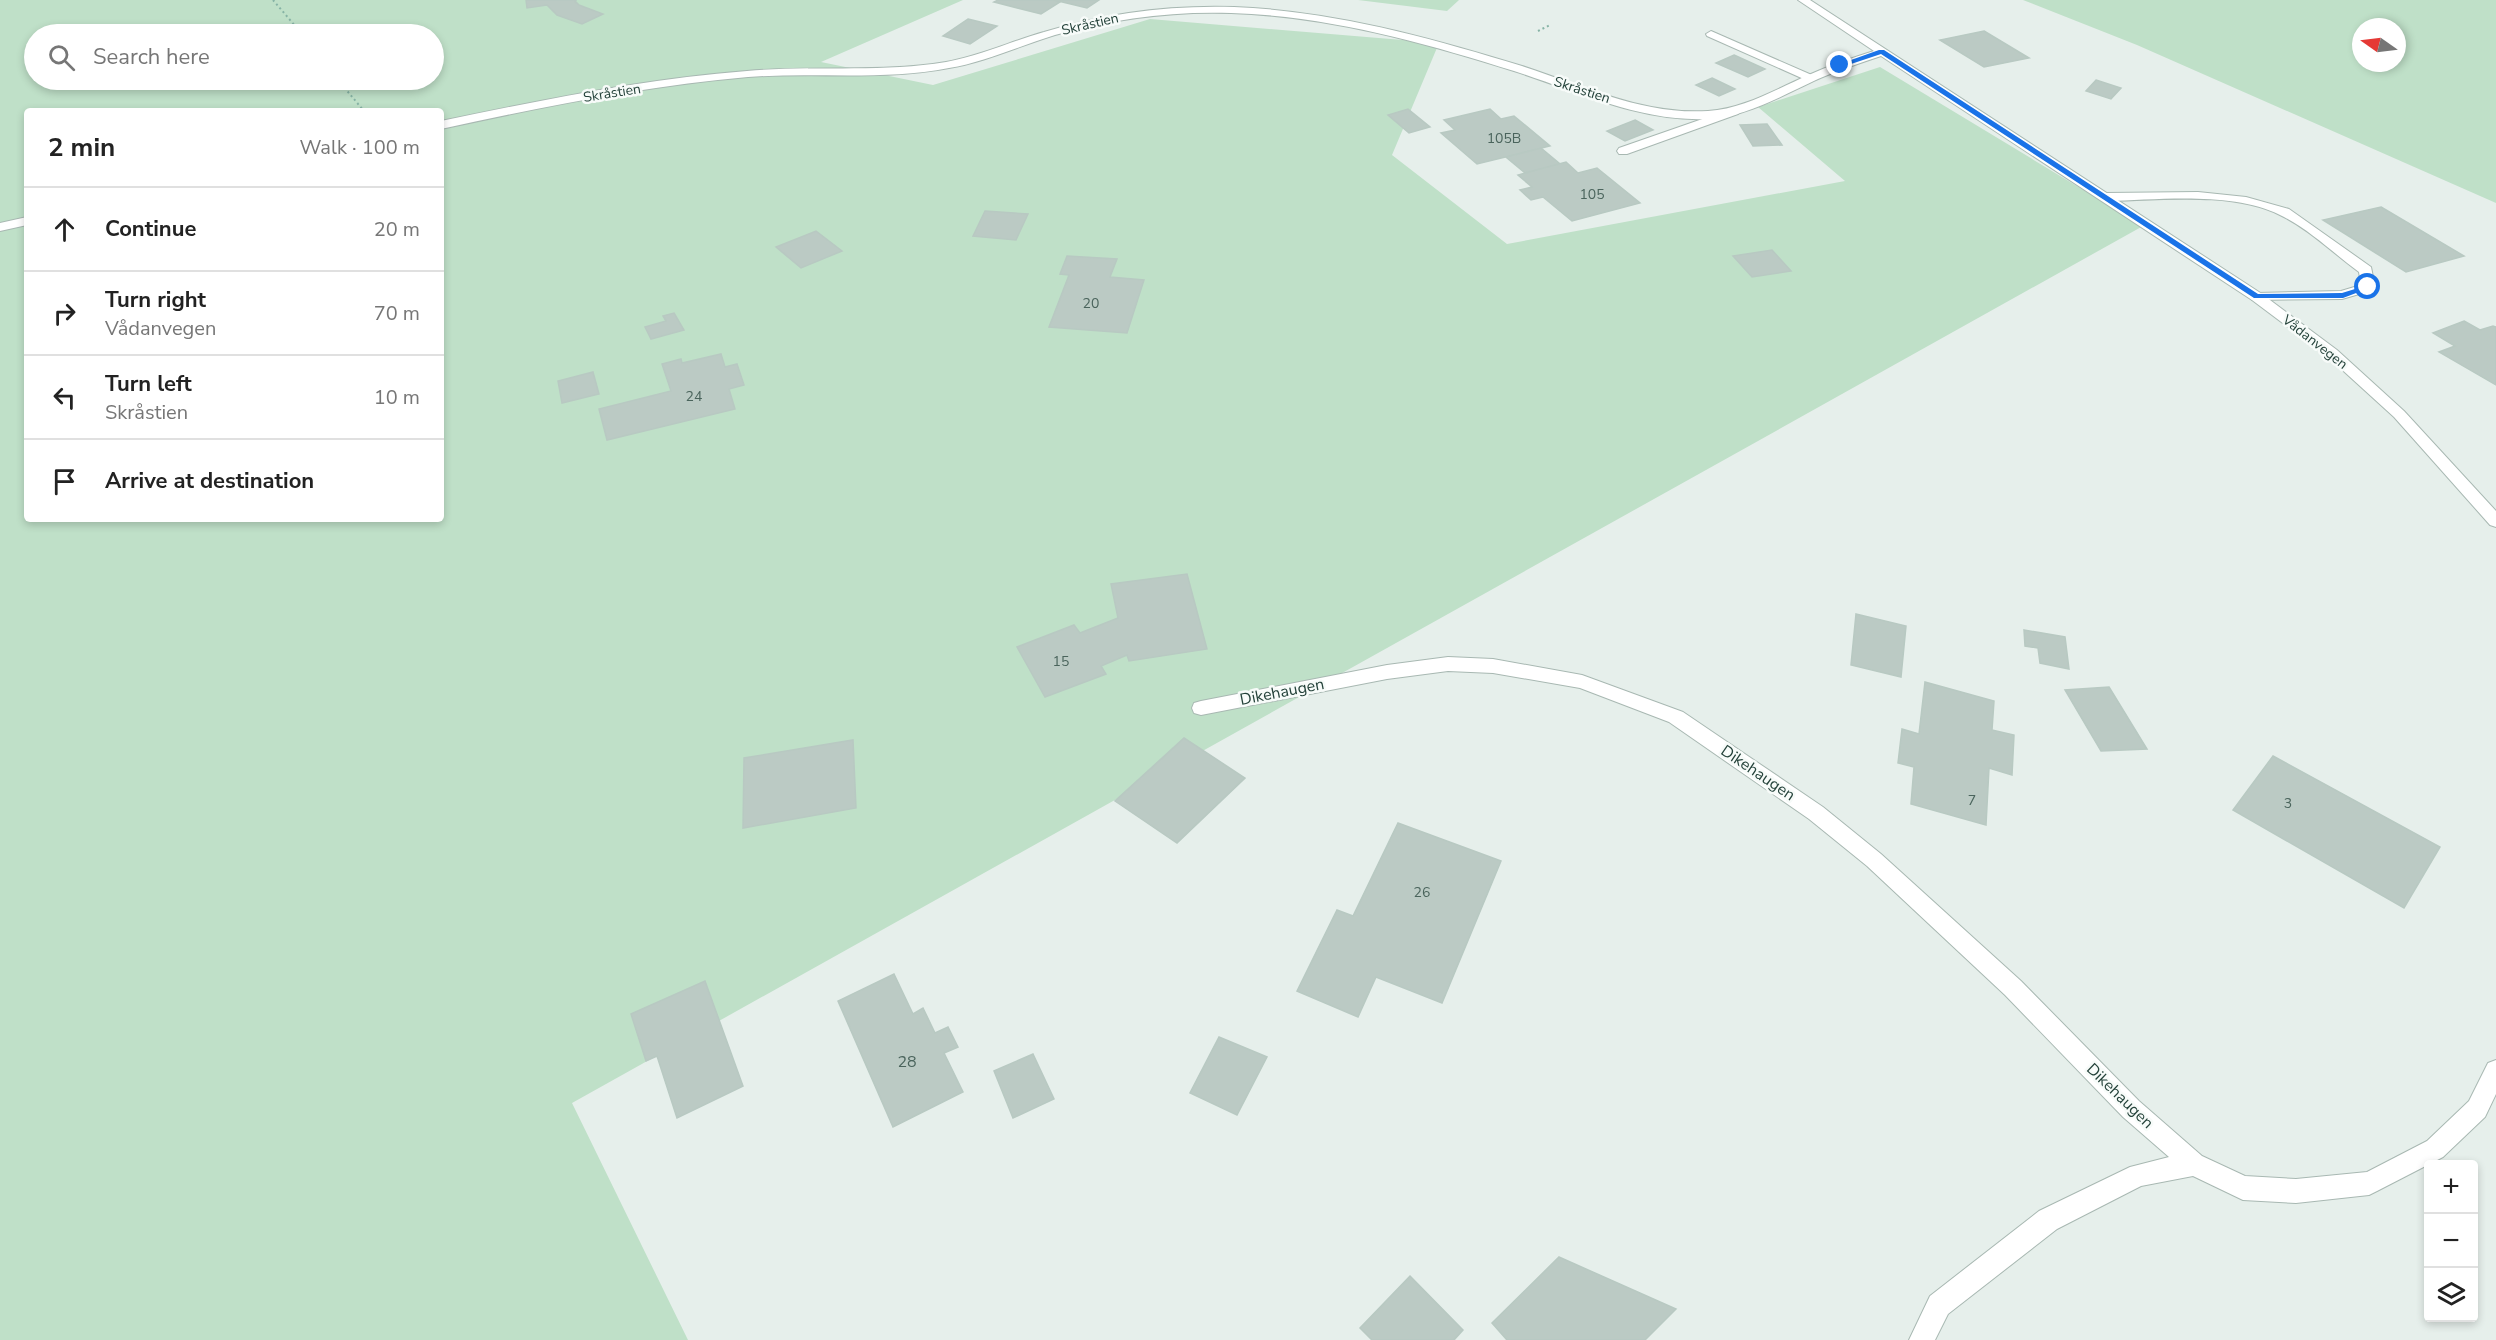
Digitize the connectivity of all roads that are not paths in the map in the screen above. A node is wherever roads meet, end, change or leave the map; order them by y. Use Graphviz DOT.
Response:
graph roads {
  1 [pos="1803,0"];
  2 [pos="1711,34"];
  3 [pos="1882,51"];
  4 [pos="1810,78"];
  5 [pos="1734,112"];
  6 [pos="444,124"];
  7 [pos="1623,151"];
  8 [pos="2106,197"];
  9 [pos="24,222"];
  10 [pos="0,227"];
  11 [pos="2257,297"];
  12 [pos="2496,521"];
  13 [pos="1201,708"];
  14 [pos="2496,1070"];
  15 [pos="2194,1164"];
  16 [pos="1922,1340"];
  1 -- 3 [label="street, Vådanvegen"];
  2 -- 4 [label="street"];
  3 -- 4 [label="street, Skråstien"];
  3 -- 8 [label="street, Vådanvegen"];
  4 -- 5 [label="street, Skråstien"];
  5 -- 6 [label="street, Skråstien"];
  5 -- 7 [label="street, Skråstien"];
  8 -- 11 [label="street, Vådanvegen"];
  8 -- 11 [label="street"];
  9 -- 10 [label="street"];
  11 -- 12 [label="street, Vådanvegen"];
  13 -- 15 [label="street, Dikehaugen"];
  14 -- 15 [label="street, Dikehaugen"];
  15 -- 16 [label="street"];
}
